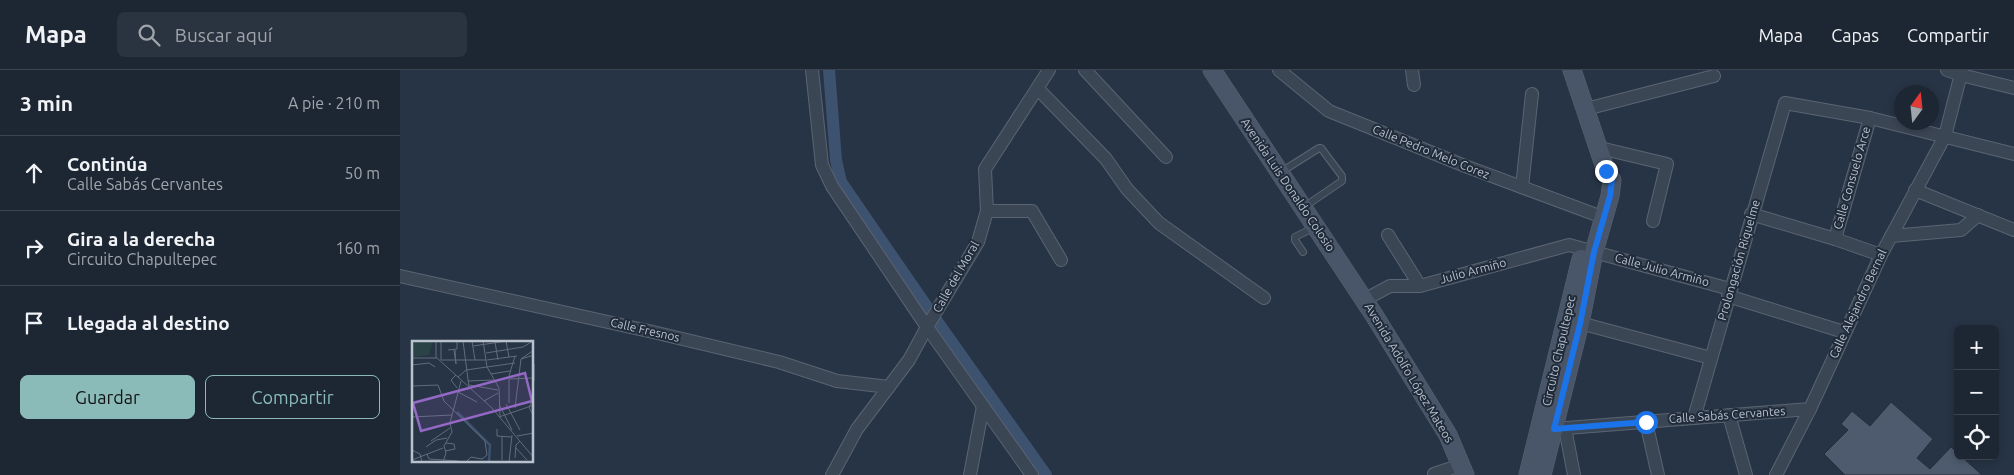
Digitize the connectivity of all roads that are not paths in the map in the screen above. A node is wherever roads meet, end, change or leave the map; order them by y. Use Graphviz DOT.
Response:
graph roads {
  1 [pos="812,70"];
  2 [pos="1085,70"];
  3 [pos="1212,70"];
  4 [pos="1279,70"];
  5 [pos="1412,70"];
  6 [pos="1572,70"];
  7 [pos="1947,70"];
  8 [pos="1962,73"];
  9 [pos="1714,76"];
  10 [pos="1043,80"];
  11 [pos="1414,85"];
  12 [pos="2014,88"];
  13 [pos="1532,94"];
  14 [pos="1586,109"];
  15 [pos="1870,118"];
  16 [pos="1945,136"];
  17 [pos="1600,148"];
  18 [pos="2014,154"];
  19 [pos="1166,157"];
  20 [pos="1606,171"];
  21 [pos="1280,173"];
  22 [pos="1522,187"];
  23 [pos="1915,190"];
  24 [pos="1303,207"];
  25 [pos="987,211"];
  26 [pos="1594,214"];
  27 [pos="1751,214"];
  28 [pos="1978,215"];
  29 [pos="1653,221"];
  30 [pos="1316,227"];
  31 [pos="2014,230"];
  32 [pos="1388,236"];
  33 [pos="1890,236"];
  34 [pos="1835,238"];
  35 [pos="1589,250"];
  36 [pos="1303,252"];
  37 [pos="1880,255"];
  38 [pos="1061,260"];
  39 [pos="400,276"];
  40 [pos="1420,286"];
  41 [pos="1729,293"];
  42 [pos="1264,298"];
  43 [pos="1364,300"];
  44 [pos="930,321"];
  45 [pos="1580,324"];
  46 [pos="1844,332"];
  47 [pos="1710,358"];
  48 [pos="889,387"];
  49 [pos="983,406"];
  50 [pos="1810,409"];
  51 [pos="1729,415"];
  52 [pos="1694,418"];
  53 [pos="1646,422"];
  54 [pos="1560,429"];
  55 [pos="1463,470"];
  56 [pos="1434,474"];
  57 [pos="832,475"];
  58 [pos="970,475"];
  59 [pos="1032,475"];
  60 [pos="1528,475"];
  61 [pos="1542,475"];
  62 [pos="1574,475"];
  63 [pos="1658,475"];
  64 [pos="1746,475"];
  65 [pos="1776,475"];
  1 -- 44 [label="street"];
  2 -- 19 [label="street"];
  3 -- 21 [label="main road, Avenida Luis Donaldo Colosio"];
  4 -- 22 [label="street, Calle Pedro Melo Corez"];
  5 -- 11 [label="street"];
  6 -- 14 [label="main road, Circuito Chapultepec"];
  7 -- 8 [label="street"];
  8 -- 12 [label="street"];
  8 -- 16 [label="street, Calle Alejandro Bernal"];
  9 -- 14 [label="street"];
  10 -- 25 [label="street, Calle del Moral"];
  10 -- 42 [label="street"];
  13 -- 22 [label="street"];
  14 -- 17 [label="main road, Circuito Chapultepec"];
  15 -- 16 [label="street"];
  15 -- 27 [label="street, Prolongación Riquelme"];
  15 -- 34 [label="street, Calle Consuelo Arce"];
  16 -- 18 [label="street"];
  16 -- 23 [label="street, Calle Alejandro Bernal"];
  17 -- 20 [label="main road, Circuito Chapultepec"];
  17 -- 29 [label="street"];
  20 -- 26 [label="main road, Circuito Chapultepec"];
  20 -- 35 [label="main road, Circuito Chapultepec"];
  21 -- 24 [label="main road, Avenida Luis Donaldo Colosio"];
  21 -- 24 [label="lane"];
  22 -- 26 [label="street, Calle Pedro Melo Corez"];
  23 -- 28 [label="street"];
  23 -- 33 [label="street, Calle Alejandro Bernal"];
  24 -- 30 [label="main road, Avenida Luis Donaldo Colosio"];
  25 -- 38 [label="street"];
  25 -- 44 [label="street, Calle del Moral"];
  26 -- 35 [label="main road, Circuito Chapultepec"];
  27 -- 34 [label="street"];
  27 -- 41 [label="street, Prolongación Riquelme"];
  28 -- 31 [label="street"];
  28 -- 33 [label="street"];
  30 -- 36 [label="lane"];
  30 -- 43 [label="main road, Avenida Luis Donaldo Colosio"];
  32 -- 40 [label="street"];
  33 -- 37 [label="street, Calle Alejandro Bernal"];
  34 -- 37 [label="street"];
  35 -- 40 [label="street, Julio Armiño"];
  35 -- 41 [label="street, Calle Julio Armiño"];
  35 -- 45 [label="main road, Circuito Chapultepec"];
  35 -- 60 [label="main road, Circuito Chapultepec"];
  37 -- 46 [label="street, Calle Alejandro Bernal"];
  39 -- 48 [label="street, Calle Fresnos"];
  40 -- 43 [label="street, Julio Armiño"];
  41 -- 46 [label="street, Calle Julio Armiño"];
  41 -- 47 [label="street, Prolongación Riquelme"];
  43 -- 55 [label="main road, Avenida Adolfo López Mateos"];
  44 -- 48 [label="street, Calle del Moral"];
  44 -- 49 [label="street"];
  45 -- 47 [label="street"];
  45 -- 54 [label="main road, Circuito Chapultepec"];
  46 -- 50 [label="street, Calle Alejandro Bernal"];
  47 -- 52 [label="street, Prolongación Riquelme"];
  48 -- 57 [label="street, Calle del Moral"];
  49 -- 58 [label="street"];
  49 -- 59 [label="street"];
  50 -- 51 [label="street, Calle Sabás Cervantes"];
  50 -- 65 [label="street, Calle Alejandro Bernal"];
  51 -- 52 [label="street, Calle Sabás Cervantes"];
  51 -- 64 [label="street"];
  52 -- 53 [label="street, Calle Sabás Cervantes"];
  53 -- 54 [label="street, Calle Sabás Cervantes"];
  53 -- 63 [label="street"];
  54 -- 61 [label="main road, Circuito Chapultepec"];
  54 -- 62 [label="street"];
  55 -- 56 [label="street"];
}
